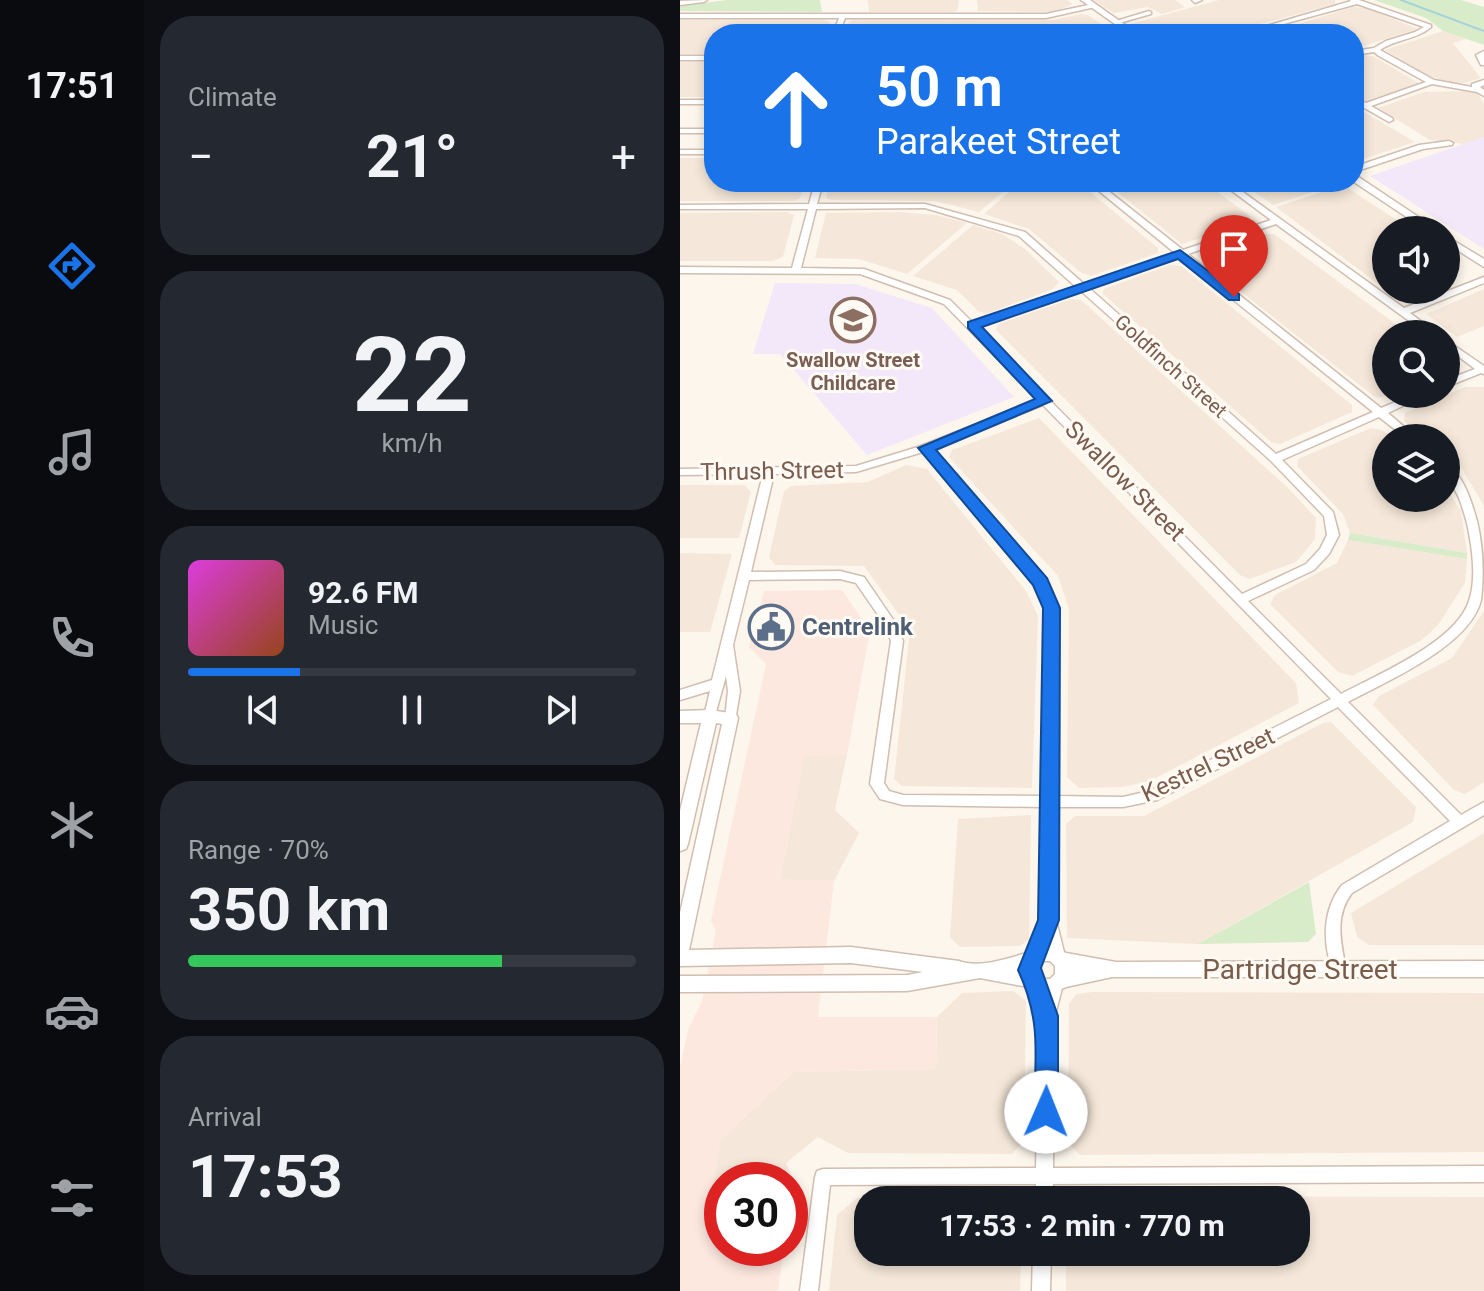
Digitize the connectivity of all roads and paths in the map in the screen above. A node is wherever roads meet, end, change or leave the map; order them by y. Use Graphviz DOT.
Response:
graph roads {
  1 [pos="704,0"];
  2 [pos="859,0"];
  3 [pos="1085,0"];
  4 [pos="1354,1"];
  5 [pos="680,3"];
  6 [pos="1093,6"];
  7 [pos="1149,13"];
  8 [pos="843,15"];
  9 [pos="854,15"];
  10 [pos="680,16"];
  11 [pos="1116,22"];
  12 [pos="840,24"];
  13 [pos="1119,24"];
  14 [pos="1276,24"];
  15 [pos="1376,50"];
  16 [pos="1364,52"];
  17 [pos="1484,53"];
  18 [pos="680,58"];
  19 [pos="704,58"];
  20 [pos="1484,63"];
  21 [pos="1432,82"];
  22 [pos="1484,82"];
  23 [pos="1480,92"];
  24 [pos="680,102"];
  25 [pos="704,102"];
  26 [pos="1366,105"];
  27 [pos="1389,120"];
  28 [pos="680,131"];
  29 [pos="704,131"];
  30 [pos="1449,143"];
  31 [pos="680,152"];
  32 [pos="704,152"];
  33 [pos="1364,167"];
  34 [pos="1364,185"];
  35 [pos="816,192"];
  36 [pos="1104,192"];
  37 [pos="1238,192"];
  38 [pos="812,206"];
  39 [pos="680,207"];
  40 [pos="1412,216"];
  41 [pos="1277,221"];
  42 [pos="1460,248"];
  43 [pos="1180,254"];
  44 [pos="1484,264"];
  45 [pos="680,270"];
  46 [pos="796,270"];
  47 [pos="1484,280"];
  48 [pos="1083,288"];
  49 [pos="1403,312"];
  50 [pos="1414,320"];
  51 [pos="973,325"];
  52 [pos="1460,353"];
  53 [pos="1483,370"];
  54 [pos="1460,379"];
  55 [pos="1044,401"];
  56 [pos="1390,408"];
  57 [pos="1380,412"];
  58 [pos="1395,424"];
  59 [pos="925,448"];
  60 [pos="1275,459"];
  61 [pos="680,472"];
  62 [pos="769,472"];
  63 [pos="1460,489"];
  64 [pos="745,576"];
  65 [pos="1242,599"];
  66 [pos="728,647"];
  67 [pos="716,684"];
  68 [pos="680,695"];
  69 [pos="1342,699"];
  70 [pos="710,716"];
  71 [pos="680,717"];
  72 [pos="731,718"];
  73 [pos="1051,803"];
  74 [pos="1484,808"];
  75 [pos="1459,822"];
  76 [pos="680,844"];
  77 [pos="1049,920"];
  78 [pos="680,951"];
  79 [pos="680,958"];
  80 [pos="1035,958"];
  81 [pos="1060,958"];
  82 [pos="1339,969"];
  83 [pos="1484,969"];
  84 [pos="968,970"];
  85 [pos="988,970"];
  86 [pos="1116,970"];
  87 [pos="1047,982"];
  88 [pos="680,984"];
  89 [pos="1484,1174"];
  90 [pos="1045,1176"];
  91 [pos="1045,1186"];
  92 [pos="1042,1266"];
  93 [pos="809,1291"];
  94 [pos="1041,1291"];
  1 -- 5 [label="street"];
  2 -- 9 [label="street"];
  3 -- 6 [label="street"];
  4 -- 14 [label="street"];
  4 -- 15 [label="street"];
  6 -- 9 [label="street"];
  6 -- 11 [label="street"];
  7 -- 11 [label="street"];
  8 -- 9 [label="street"];
  8 -- 10 [label="street"];
  8 -- 12 [label="street"];
  11 -- 13 [label="street"];
  15 -- 16 [label="street"];
  15 -- 21 [label="street"];
  17 -- 20 [label="street"];
  18 -- 19 [label="street"];
  21 -- 23 [label="street"];
  21 -- 26 [label="street"];
  22 -- 23 [label="street"];
  24 -- 25 [label="street"];
  26 -- 27 [label="street"];
  28 -- 29 [label="street"];
  30 -- 33 [label="street"];
  31 -- 32 [label="street"];
  34 -- 40 [label="street"];
  35 -- 38 [label="street"];
  36 -- 43 [label="street"];
  37 -- 41 [label="street"];
  38 -- 39 [label="street, Goldfinch Street"];
  38 -- 46 [label="street"];
  38 -- 48 [label="street, Goldfinch Street"];
  41 -- 43 [label="street"];
  41 -- 49 [label="street"];
  42 -- 44 [label="street"];
  43 -- 48 [label="street"];
  43 -- 57 [label="street"];
  45 -- 46 [label="street, Swallow Street"];
  46 -- 51 [label="street, Swallow Street"];
  47 -- 49 [label="street"];
  48 -- 51 [label="street"];
  48 -- 60 [label="street, Goldfinch Street"];
  49 -- 50 [label="street"];
  51 -- 55 [label="street, Swallow Street"];
  52 -- 53 [label="street"];
  53 -- 54 [label="street"];
  55 -- 59 [label="street, Thrush Street"];
  55 -- 65 [label="street, Swallow Street"];
  56 -- 57 [label="street"];
  57 -- 58 [label="street"];
  57 -- 60 [label="street"];
  59 -- 62 [label="street, Thrush Street"];
  59 -- 73 [label="street"];
  60 -- 65 [label="street, Goldfinch Street"];
  61 -- 62 [label="street, Thrush Street"];
  62 -- 64 [label="street"];
  63 -- 69 [label="street, Kestrel Street"];
  64 -- 66 [label="street"];
  64 -- 73 [label="street, Kestrel Street"];
  65 -- 69 [label="street, Swallow Street"];
  66 -- 67 [label="street"];
  66 -- 72 [label="street"];
  67 -- 68 [label="street"];
  67 -- 70 [label="street"];
  69 -- 73 [label="street, Kestrel Street"];
  69 -- 75 [label="street, Swallow Street"];
  70 -- 71 [label="street"];
  70 -- 72 [label="street"];
  70 -- 76 [label="street"];
  72 -- 78 [label="street"];
  73 -- 77 [label="street"];
  74 -- 75 [label="street"];
  75 -- 82 [label="street"];
  77 -- 80 [label="street"];
  77 -- 81 [label="street"];
  79 -- 84 [label="street, Partridge Street"];
  80 -- 81 [label="street, Partridge Street"];
  80 -- 85 [label="street, Partridge Street"];
  80 -- 87 [label="street"];
  81 -- 86 [label="street, Partridge Street"];
  81 -- 87 [label="street"];
  82 -- 83 [label="street, Partridge Street"];
  82 -- 86 [label="street, Partridge Street"];
  84 -- 85 [label="street, Partridge Street"];
  84 -- 88 [label="street, Partridge Street"];
  85 -- 87 [label="street, Partridge Street"];
  86 -- 87 [label="street, Partridge Street"];
  87 -- 90 [label="street"];
  89 -- 90 [label="street"];
  90 -- 91 [label="street"];
  90 -- 93 [label="street"];
  92 -- 94 [label="street"];
}
